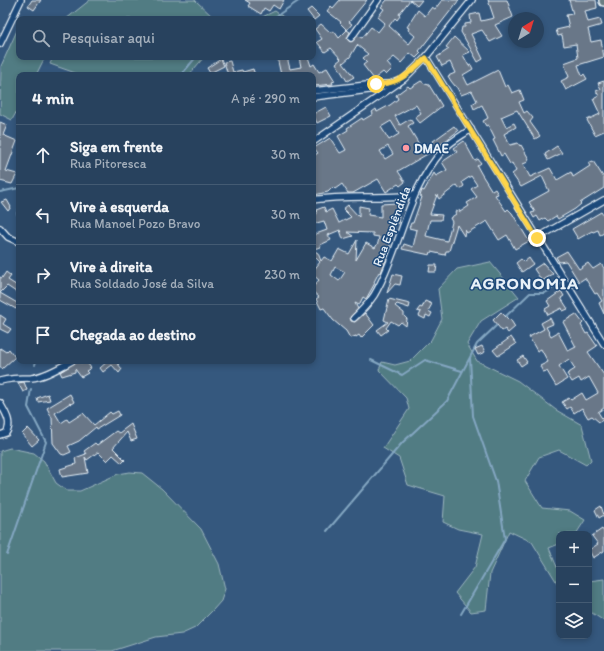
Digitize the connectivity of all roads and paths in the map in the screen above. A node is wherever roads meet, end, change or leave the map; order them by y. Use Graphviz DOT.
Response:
graph roads {
  1 [pos="21,0"];
  2 [pos="378,0"];
  3 [pos="472,0"];
  4 [pos="351,38"];
  5 [pos="0,44"];
  6 [pos="426,58"];
  7 [pos="404,79"];
  8 [pos="387,84"];
  9 [pos="316,91"];
  10 [pos="316,97"];
  11 [pos="471,129"];
  12 [pos="316,140"];
  13 [pos="413,195"];
  14 [pos="316,199"];
  15 [pos="604,200"];
  16 [pos="0,228"];
  17 [pos="537,238"];
  18 [pos="16,241"];
  19 [pos="354,318"];
  20 [pos="604,344"];
  21 [pos="66,364"];
  22 [pos="0,380"];
  23 [pos="0,403"];
  24 [pos="0,435"];
  1 -- 5 [label="street"];
  2 -- 4 [label="street"];
  3 -- 6 [label="street"];
  6 -- 7 [label="street"];
  6 -- 11 [label="street"];
  7 -- 8 [label="street"];
  7 -- 12 [label="street"];
  8 -- 9 [label="street"];
  8 -- 10 [label="street"];
  11 -- 13 [label="street, Rua Esplêndida"];
  11 -- 17 [label="street"];
  13 -- 14 [label="street"];
  13 -- 19 [label="street, Rua Esplêndida"];
  15 -- 17 [label="street"];
  16 -- 18 [label="street"];
  17 -- 20 [label="street"];
  21 -- 22 [label="street"];
  23 -- 24 [label="street"];
}
